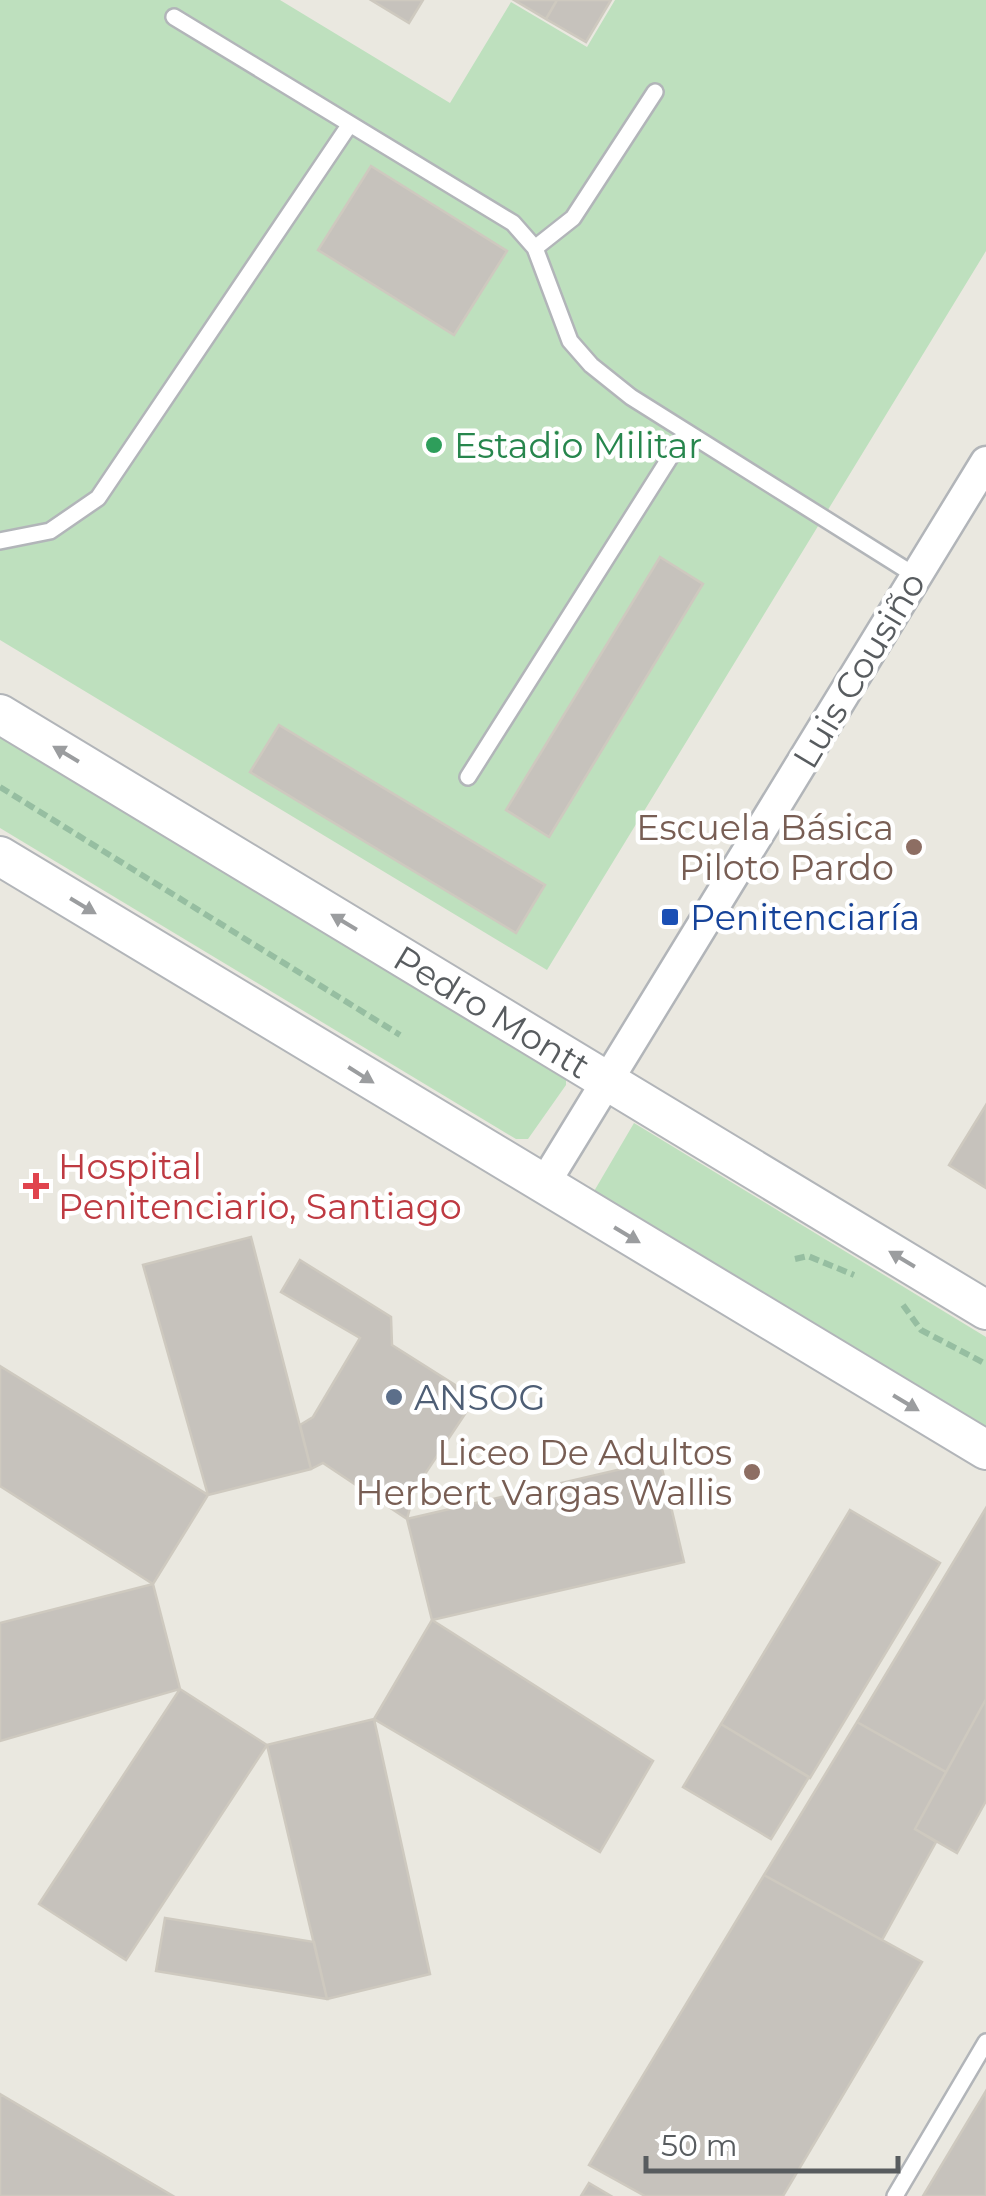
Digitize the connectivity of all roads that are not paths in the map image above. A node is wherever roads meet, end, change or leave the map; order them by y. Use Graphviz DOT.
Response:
graph roads {
  1 [pos="174,17"];
  2 [pos="655,92"];
  3 [pos="350,124"];
  4 [pos="535,248"];
  5 [pos="686,432"];
  6 [pos="986,462"];
  7 [pos="0,540"];
  8 [pos="916,576"];
  9 [pos="0,714"];
  10 [pos="468,777"];
  11 [pos="0,856"];
  12 [pos="607,1082"];
  13 [pos="544,1184"];
  14 [pos="986,1310"];
  15 [pos="986,1450"];
  16 [pos="986,2042"];
  17 [pos="895,2196"];
  1 -- 3 [label="lane"];
  2 -- 4 [label="lane"];
  3 -- 4 [label="lane"];
  3 -- 7 [label="lane"];
  4 -- 5 [label="lane"];
  5 -- 8 [label="lane"];
  5 -- 10 [label="lane"];
  6 -- 8 [label="street, Luis Cousiño"];
  8 -- 12 [label="street, Luis Cousiño"];
  12 -- 9 [label="street, Pedro Montt, one-way"];
  11 -- 13 [label="street, one-way"];
  12 -- 13 [label="street, Luis Cousiño"];
  14 -- 12 [label="street, Pedro Montt, one-way"];
  13 -- 15 [label="street, one-way"];
  16 -- 17 [label="lane"];
}
